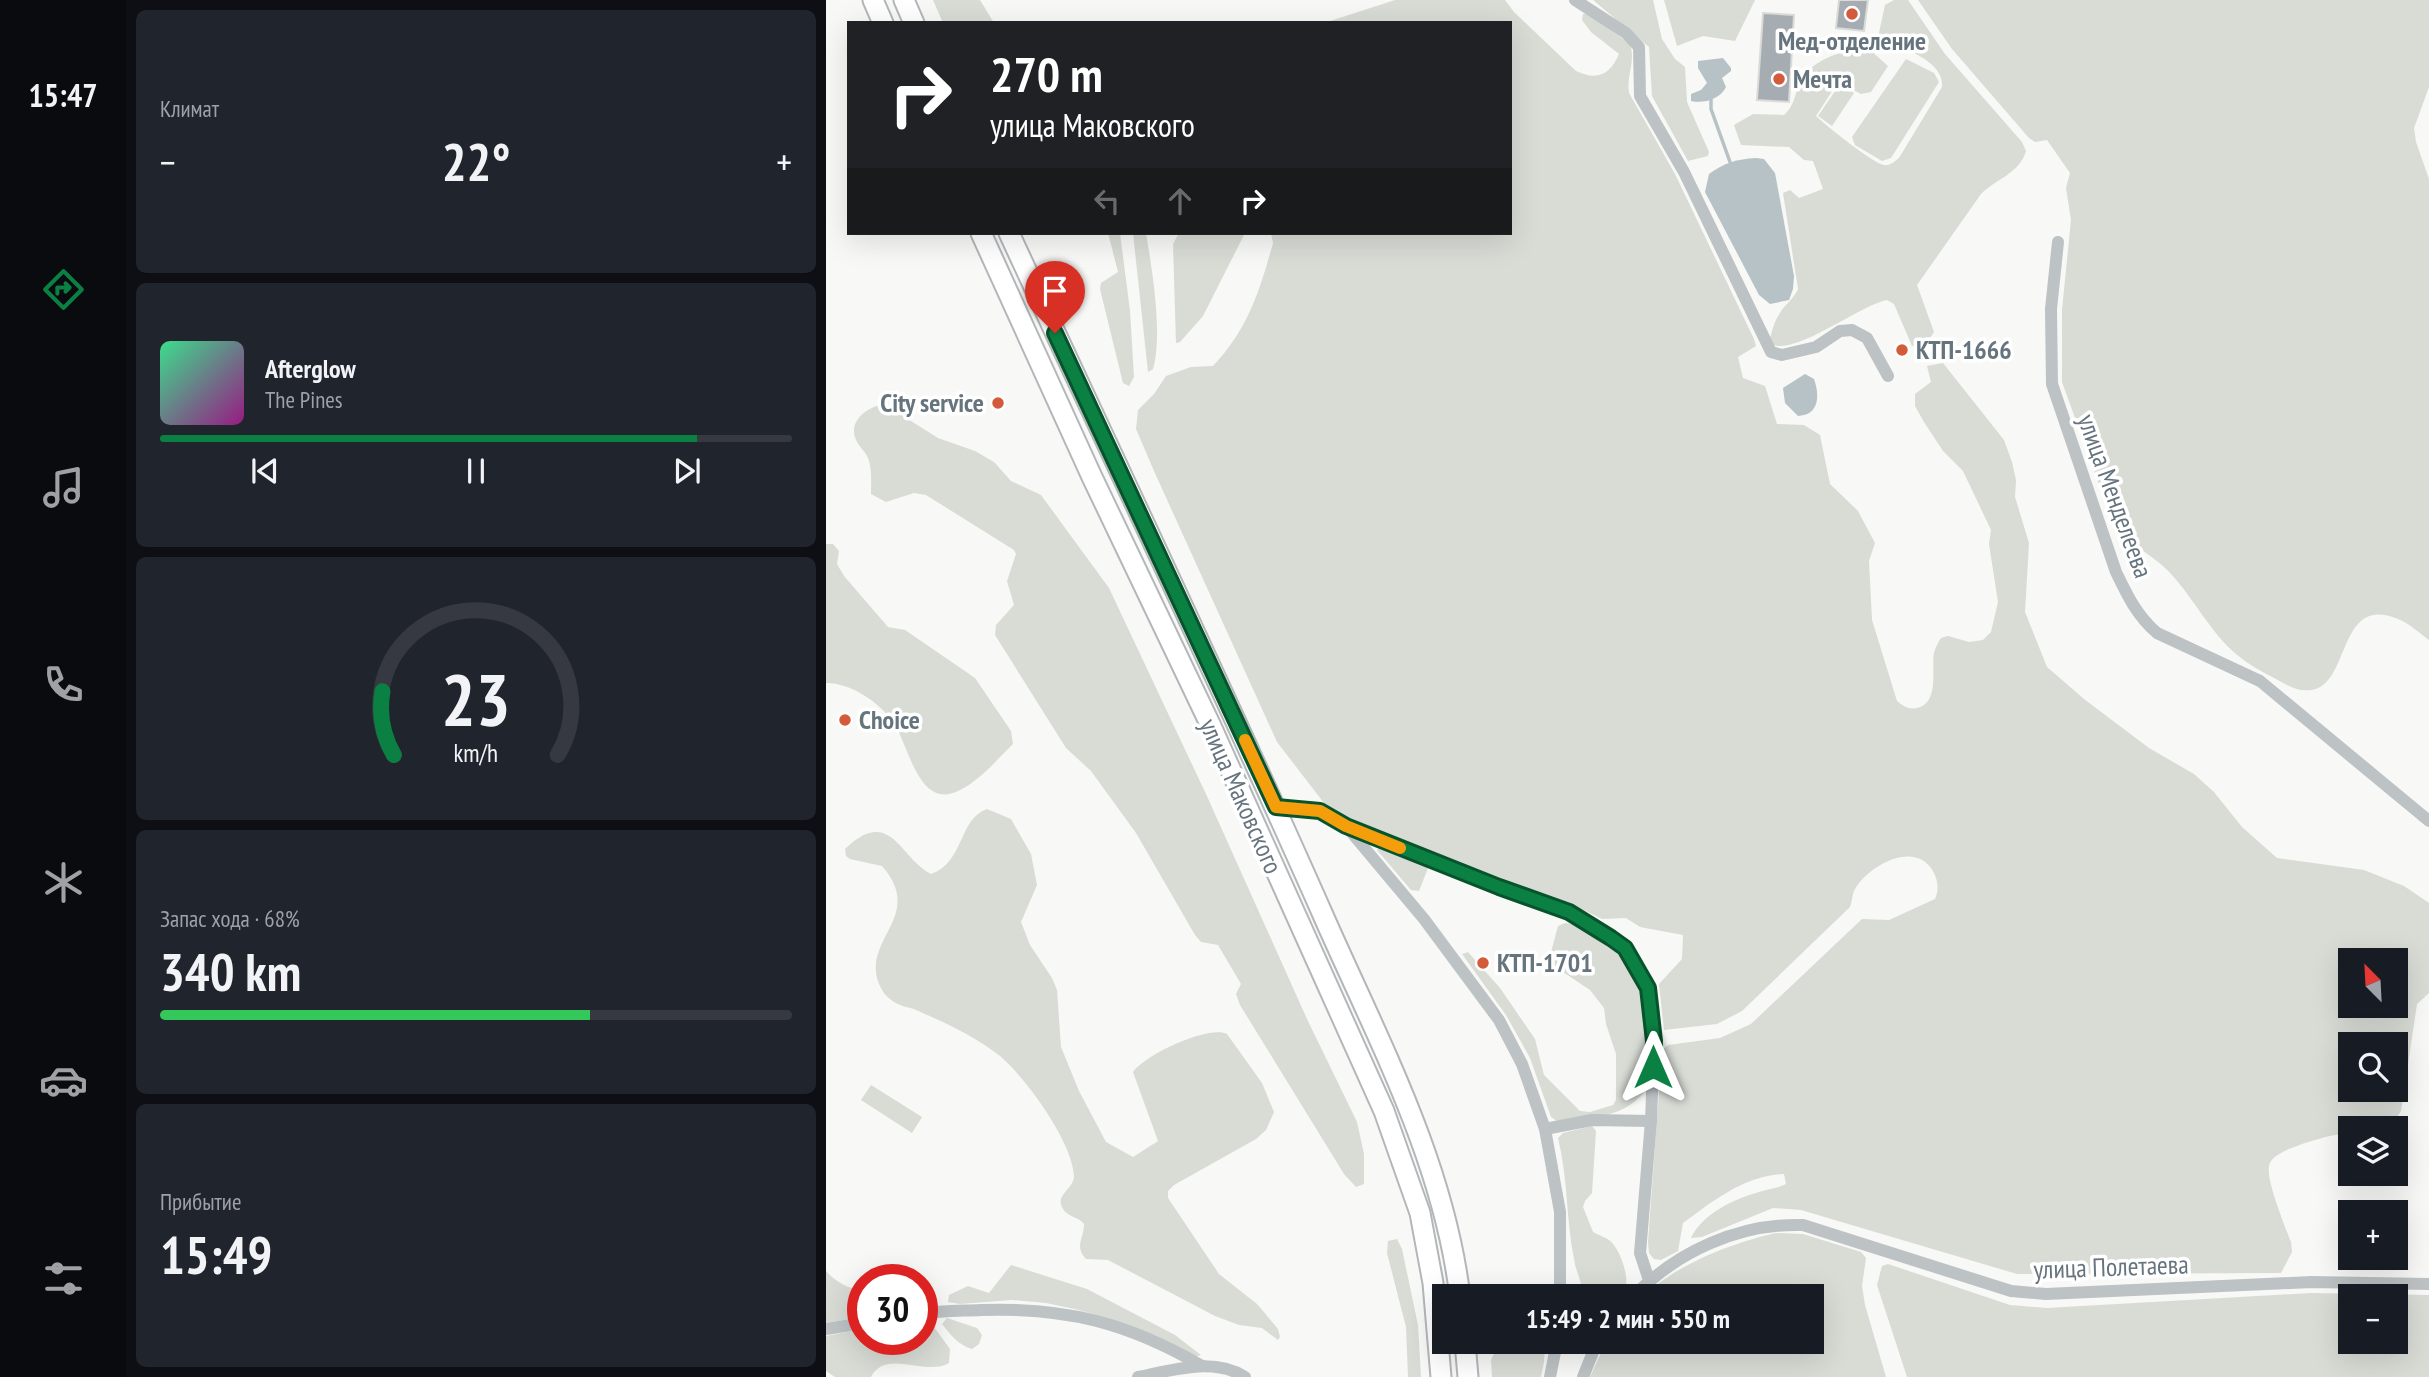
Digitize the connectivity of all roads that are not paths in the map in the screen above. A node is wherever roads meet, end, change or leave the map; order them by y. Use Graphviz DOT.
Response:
graph roads {
  1 [pos="873,0"];
  2 [pos="904,0"];
  3 [pos="1575,0"];
  4 [pos="882,21"];
  5 [pos="913,21"];
  6 [pos="982,235"];
  7 [pos="1010,235"];
  8 [pos="2058,243"];
  9 [pos="1888,376"];
  10 [pos="1276,807"];
  11 [pos="2429,821"];
  12 [pos="1346,826"];
  13 [pos="1651,1121"];
  14 [pos="1545,1129"];
  15 [pos="1649,1280"];
  16 [pos="1457,1284"];
  17 [pos="1560,1284"];
  18 [pos="1645,1284"];
  19 [pos="2429,1284"];
  20 [pos="938,1313"];
  21 [pos="847,1326"];
  22 [pos="826,1329"];
  23 [pos="1466,1354"];
  24 [pos="1555,1354"];
  25 [pos="1592,1354"];
  26 [pos="1202,1366"];
  27 [pos="1138,1377"];
  28 [pos="1245,1377"];
  29 [pos="1441,1377"];
  30 [pos="1468,1377"];
  31 [pos="1550,1377"];
  32 [pos="1583,1377"];
  1 -- 4 [label="highway"];
  2 -- 5 [label="highway"];
  3 -- 9 [label="street"];
  6 -- 29 [label="highway, улица Маковского"];
  7 -- 10 [label="highway, улица Маковского"];
  8 -- 11 [label="street, улица Менделеева"];
  10 -- 12 [label="street"];
  10 -- 16 [label="highway, улица Маковского"];
  12 -- 13 [label="street"];
  12 -- 14 [label="street"];
  13 -- 14 [label="street"];
  13 -- 15 [label="street"];
  14 -- 17 [label="street"];
  15 -- 18 [label="street, улица Полетаева"];
  15 -- 19 [label="street, улица Полетаева"];
  20 -- 26 [label="street"];
  21 -- 22 [label="street"];
  23 -- 30 [label="highway"];
  24 -- 31 [label="street"];
  25 -- 32 [label="street"];
  26 -- 27 [label="street"];
  26 -- 28 [label="street"];
}
